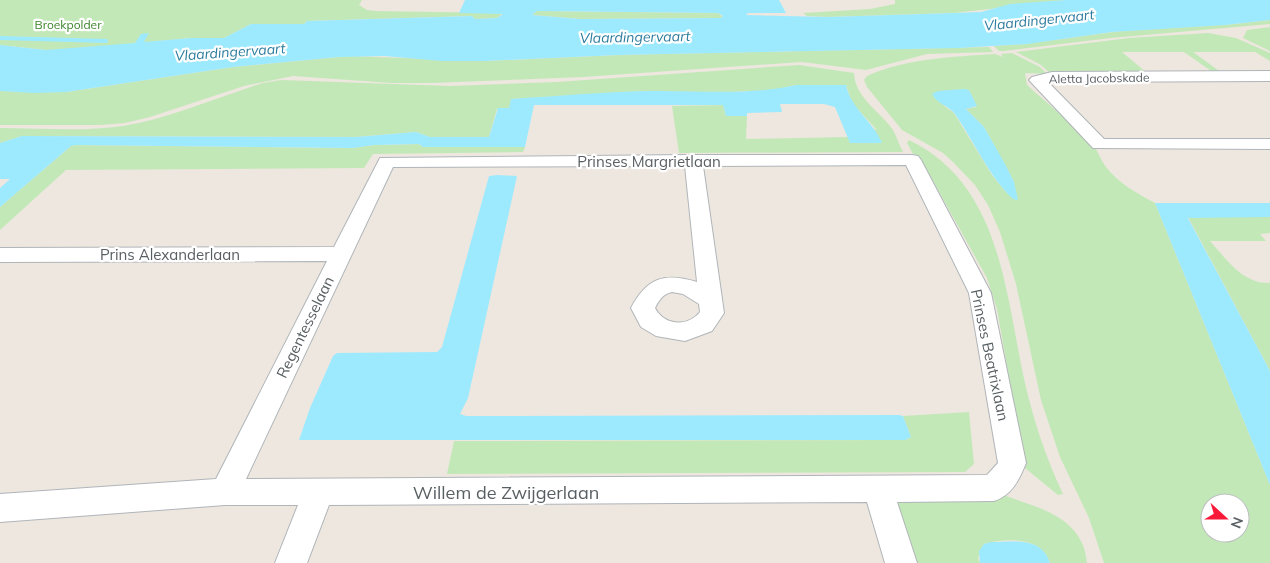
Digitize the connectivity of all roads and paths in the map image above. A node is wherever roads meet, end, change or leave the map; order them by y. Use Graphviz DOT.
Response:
graph roads {
  1 [pos="1270,76"];
  2 [pos="1270,144"];
  3 [pos="693,160"];
  4 [pos="912,160"];
  5 [pos="386,162"];
  6 [pos="340,254"];
  7 [pos="0,255"];
  8 [pos="710,300"];
  9 [pos="1007,474"];
  10 [pos="878,490"];
  11 [pos="225,492"];
  12 [pos="318,493"];
  13 [pos="0,508"];
  14 [pos="291,563"];
  15 [pos="902,563"];
  1 -- 2 [label="street, Aletta Jacobskade"];
  3 -- 4 [label="street, Prinses Margrietlaan"];
  3 -- 5 [label="street, Prinses Margrietlaan"];
  3 -- 8 [label="street"];
  4 -- 9 [label="street, Prinses Beatrixlaan"];
  5 -- 6 [label="street, Regentesselaan"];
  6 -- 7 [label="street, Prins Alexanderlaan"];
  6 -- 11 [label="street, Regentesselaan"];
  9 -- 10 [label="street, Willem de Zwijgerlaan"];
  10 -- 12 [label="street, Willem de Zwijgerlaan"];
  10 -- 15 [label="street"];
  11 -- 12 [label="street, Willem de Zwijgerlaan"];
  11 -- 13 [label="street, Willem de Zwijgerlaan"];
  12 -- 14 [label="street"];
}
